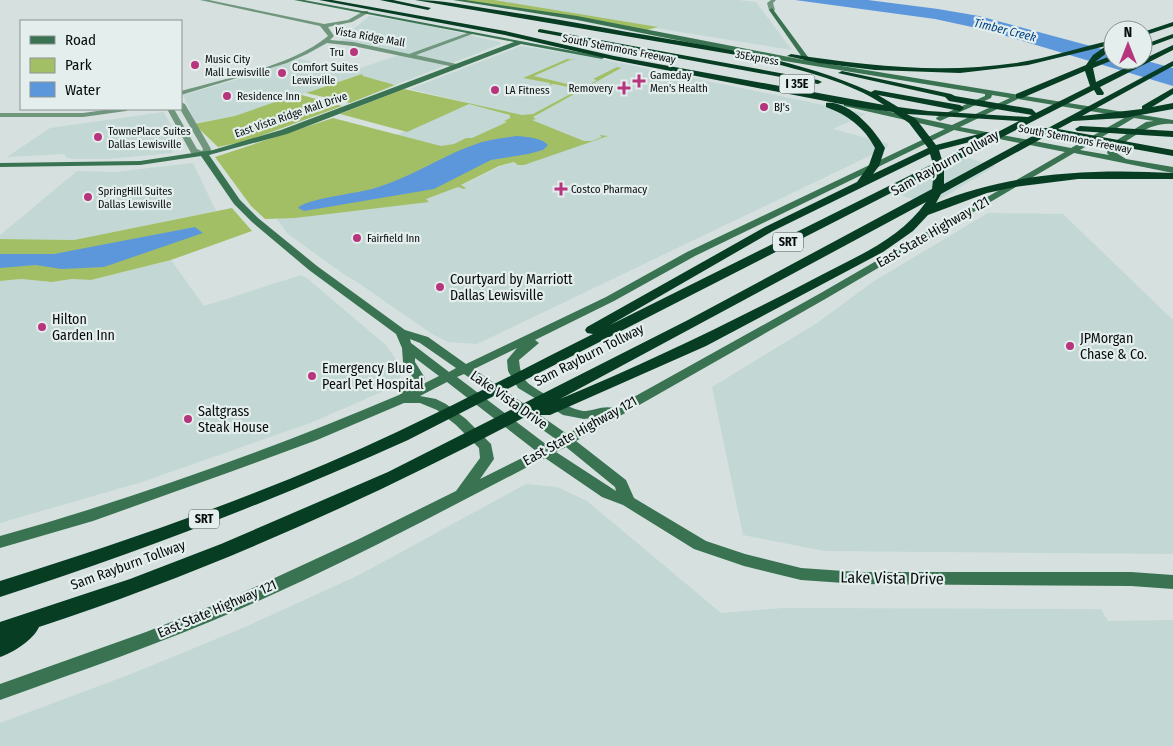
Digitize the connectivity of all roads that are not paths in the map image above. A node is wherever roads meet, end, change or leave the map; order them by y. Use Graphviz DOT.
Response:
graph roads {
  1 [pos="202,0"];
  2 [pos="296,0"];
  3 [pos="322,0"];
  4 [pos="339,0"];
  5 [pos="367,0"];
  6 [pos="383,0"];
  7 [pos="418,0"];
  8 [pos="432,0"];
  9 [pos="455,0"];
  10 [pos="773,0"];
  11 [pos="772,10"];
  12 [pos="363,12"];
  13 [pos="433,12"];
  14 [pos="470,15"];
  15 [pos="535,15"];
  16 [pos="387,16"];
  17 [pos="460,16"];
  18 [pos="1173,24"];
  19 [pos="323,26"];
  20 [pos="514,26"];
  21 [pos="534,29"];
  22 [pos="1153,31"];
  23 [pos="472,33"];
  24 [pos="1173,36"];
  25 [pos="326,41"];
  26 [pos="520,42"];
  27 [pos="1153,43"];
  28 [pos="1103,45"];
  29 [pos="1173,47"];
  30 [pos="1103,49"];
  31 [pos="761,54"];
  32 [pos="410,56"];
  33 [pos="663,58"];
  34 [pos="1103,61"];
  35 [pos="808,62"];
  36 [pos="1173,64"];
  37 [pos="459,66"];
  38 [pos="975,88"];
  39 [pos="1173,90"];
  40 [pos="784,91"];
  41 [pos="182,94"];
  42 [pos="1023,94"];
  43 [pos="977,101"];
  44 [pos="182,106"];
  45 [pos="1173,106"];
  46 [pos="1095,109"];
  47 [pos="119,110"];
  48 [pos="172,110"];
  49 [pos="1137,113"];
  50 [pos="0,115"];
  51 [pos="918,119"];
  52 [pos="969,120"];
  53 [pos="1173,122"];
  54 [pos="1118,125"];
  55 [pos="953,128"];
  56 [pos="980,133"];
  57 [pos="936,135"];
  58 [pos="1173,136"];
  59 [pos="1173,146"];
  60 [pos="1077,148"];
  61 [pos="1173,153"];
  62 [pos="204,154"];
  63 [pos="1124,160"];
  64 [pos="0,165"];
  65 [pos="1173,170"];
  66 [pos="1173,176"];
  67 [pos="859,184"];
  68 [pos="747,295"];
  69 [pos="607,301"];
  70 [pos="401,332"];
  71 [pos="408,347"];
  72 [pos="464,369"];
  73 [pos="448,377"];
  74 [pos="396,402"];
  75 [pos="623,408"];
  76 [pos="409,432"];
  77 [pos="566,440"];
  78 [pos="445,452"];
  79 [pos="546,452"];
  80 [pos="462,494"];
  81 [pos="628,500"];
  82 [pos="0,542"];
  83 [pos="1173,582"];
  84 [pos="0,589"];
  85 [pos="43,618"];
  86 [pos="0,632"];
  87 [pos="0,648"];
  88 [pos="0,692"];
  1 -- 19 [label="street, Vista Ridge Mall"];
  2 -- 12 [label="main road, South Stemmons Freeway"];
  3 -- 40 [label="highway"];
  4 -- 33 [label="highway, South Stemmons Freeway / I 35E"];
  5 -- 13 [label="highway"];
  6 -- 14 [label="highway"];
  7 -- 15 [label="highway"];
  8 -- 15 [label="highway"];
  9 -- 31 [label="main road, South Stemmons Freeway"];
  10 -- 11 [label="street"];
  11 -- 35 [label="main road"];
  12 -- 16 [label="main road, South Stemmons Freeway"];
  12 -- 19 [label="street, Vista Ridge Mall"];
  15 -- 28 [label="highway"];
  15 -- 78 [label="highway"];
  16 -- 23 [label="main road, South Stemmons Freeway"];
  16 -- 33 [label="highway"];
  17 -- 20 [label="highway"];
  18 -- 22 [label="highway"];
  19 -- 25 [label="street, Vista Ridge Mall"];
  21 -- 43 [label="highway, South Stemmons Freeway / I 35E"];
  21 -- 59 [label="highway, 35Express"];
  23 -- 26 [label="main road, South Stemmons Freeway"];
  23 -- 32 [label="street, Vista Ridge Mall"];
  24 -- 27 [label="highway"];
  25 -- 32 [label="street, Vista Ridge Mall"];
  25 -- 41 [label="street, Vista Ridge Mall"];
  26 -- 37 [label="main road, East Vista Ridge Mall Drive"];
  26 -- 51 [label="main road, South Stemmons Freeway"];
  29 -- 76 [label="highway, Sam Rayburn Tollway / SRT"];
  30 -- 58 [label="highway"];
  31 -- 35 [label="main road, South Stemmons Freeway"];
  31 -- 43 [label="highway"];
  32 -- 37 [label="street, Vista Ridge Mall"];
  33 -- 61 [label="highway, South Stemmons Freeway / I 35E"];
  34 -- 42 [label="highway"];
  35 -- 38 [label="main road, South Stemmons Freeway"];
  36 -- 68 [label="highway, Sam Rayburn Tollway / SRT"];
  37 -- 62 [label="main road, East Vista Ridge Mall Drive"];
  38 -- 42 [label="main road, South Stemmons Freeway"];
  38 -- 43 [label="main road"];
  39 -- 49 [label="highway"];
  40 -- 45 [label="highway"];
  40 -- 67 [label="highway"];
  42 -- 46 [label="main road, South Stemmons Freeway"];
  42 -- 52 [label="main road"];
  43 -- 51 [label="main road"];
  43 -- 58 [label="highway, South Stemmons Freeway / I 35E"];
  44 -- 62 [label="street, Lake Vista Drive"];
  46 -- 49 [label="main road, South Stemmons Freeway"];
  46 -- 54 [label="main road"];
  47 -- 50 [label="street"];
  48 -- 62 [label="street, Lake Vista Drive"];
  49 -- 53 [label="main road, South Stemmons Freeway"];
  49 -- 54 [label="main road, East State Highway 121"];
  51 -- 55 [label="main road, South Stemmons Freeway"];
  51 -- 57 [label="main road"];
  52 -- 55 [label="main road"];
  52 -- 56 [label="main road"];
  53 -- 63 [label="main road"];
  54 -- 60 [label="main road, East State Highway 121"];
  55 -- 56 [label="main road, South Stemmons Freeway"];
  55 -- 57 [label="main road"];
  56 -- 60 [label="main road, South Stemmons Freeway"];
  57 -- 69 [label="main road"];
  58 -- 67 [label="highway"];
  60 -- 63 [label="main road, South Stemmons Freeway"];
  60 -- 75 [label="main road, East State Highway 121"];
  62 -- 64 [label="main road, East Vista Ridge Mall Drive"];
  62 -- 70 [label="main road, Lake Vista Drive"];
  63 -- 65 [label="main road, South Stemmons Freeway"];
  66 -- 68 [label="highway"];
  67 -- 76 [label="highway"];
  68 -- 78 [label="highway, Sam Rayburn Tollway / SRT"];
  69 -- 72 [label="main road"];
  69 -- 75 [label="main road"];
  70 -- 71 [label="main road, Lake Vista Drive"];
  70 -- 72 [label="main road, Lake Vista Drive"];
  71 -- 73 [label="main road, Lake Vista Drive"];
  71 -- 74 [label="main road"];
  72 -- 73 [label="main road"];
  72 -- 77 [label="main road, Lake Vista Drive"];
  73 -- 74 [label="main road"];
  73 -- 79 [label="main road, Lake Vista Drive"];
  74 -- 80 [label="main road"];
  74 -- 82 [label="main road"];
  75 -- 77 [label="main road, East State Highway 121"];
  76 -- 84 [label="highway, Sam Rayburn Tollway / SRT"];
  77 -- 79 [label="main road, East State Highway 121"];
  77 -- 81 [label="main road, Lake Vista Drive"];
  78 -- 85 [label="highway, Sam Rayburn Tollway / SRT"];
  79 -- 80 [label="main road, East State Highway 121"];
  79 -- 81 [label="main road, Lake Vista Drive"];
  80 -- 88 [label="main road, East State Highway 121"];
  81 -- 83 [label="main road, Lake Vista Drive"];
  85 -- 86 [label="highway, Sam Rayburn Tollway / SRT"];
  85 -- 87 [label="highway"];
}
